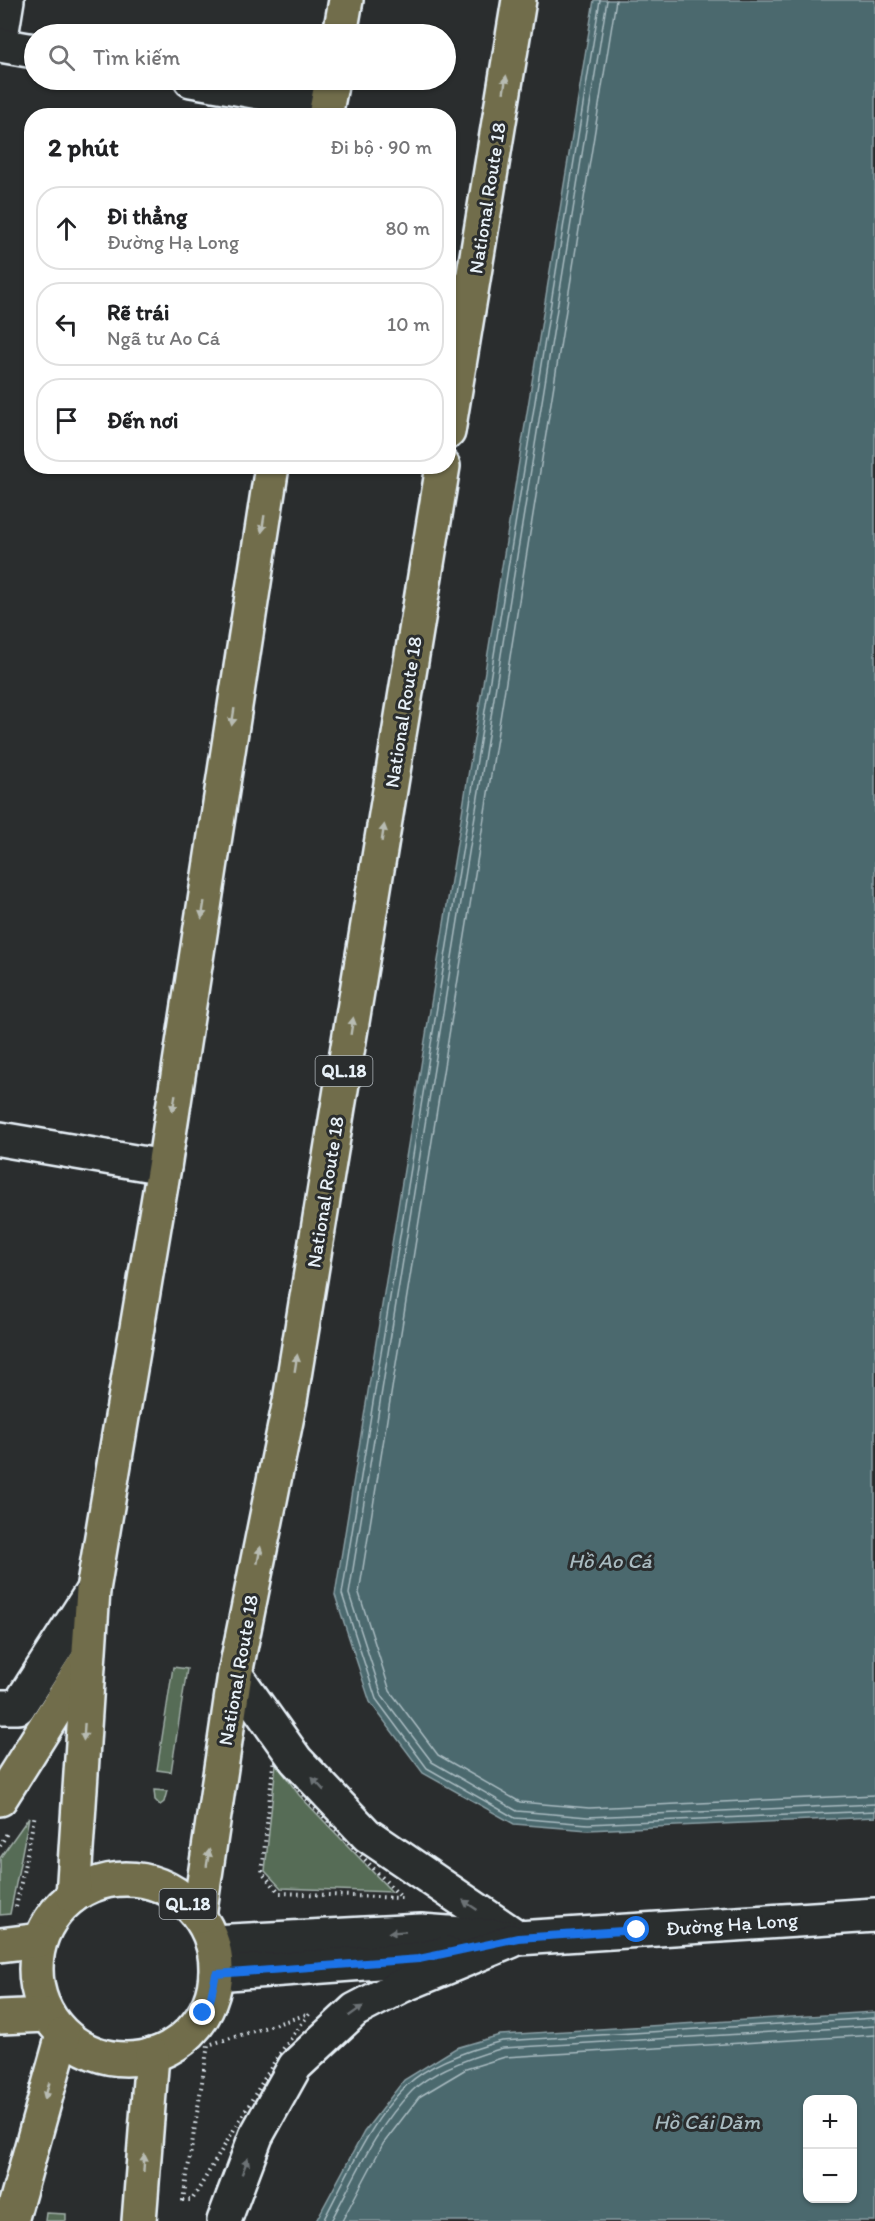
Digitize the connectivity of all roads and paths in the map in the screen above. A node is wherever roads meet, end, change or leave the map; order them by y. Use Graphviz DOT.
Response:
graph roads {
  1 [pos="7,0"];
  2 [pos="346,0"];
  3 [pos="519,0"];
  4 [pos="342,24"];
  5 [pos="0,44"];
  6 [pos="24,49"];
  7 [pos="260,90"];
  8 [pos="328,100"];
  9 [pos="456,383"];
  10 [pos="271,474"];
  11 [pos="442,474"];
  12 [pos="0,1139"];
  13 [pos="164,1167"];
  14 [pos="93,1590"];
  15 [pos="88,1658"];
  16 [pos="235,1674"];
  17 [pos="0,1707"];
  18 [pos="36,1807"];
  19 [pos="6,1812"];
  20 [pos="0,1846"];
  21 [pos="280,1893"];
  22 [pos="73,1896"];
  23 [pos="875,1915"];
  24 [pos="206,1929"];
  25 [pos="7,1931"];
  26 [pos="518,1938"];
  27 [pos="40,1940"];
  28 [pos="216,1974"];
  29 [pos="0,2017"];
  30 [pos="55,2025"];
  31 [pos="152,2055"];
  32 [pos="183,2200"];
  33 [pos="10,2221"];
  34 [pos="139,2221"];
  35 [pos="224,2221"];
  1 -- 5 [label="main road"];
  2 -- 4 [label="main road"];
  9 -- 3 [label="main road, National Route 18, one-way"];
  5 -- 6 [label="main road"];
  7 -- 8 [label="main road"];
  10 -- 13 [label="main road, one-way"];
  16 -- 11 [label="main road, National Route 18 / QL.18, one-way"];
  12 -- 13 [label="main road"];
  13 -- 14 [label="main road"];
  14 -- 15 [label="main road"];
  14 -- 17 [label="main road"];
  15 -- 19 [label="main road"];
  15 -- 22 [label="main road, one-way"];
  24 -- 16 [label="main road, National Route 18 / QL.18, one-way"];
  26 -- 16 [label="main road, one-way"];
  18 -- 25 [label="path"];
  19 -- 20 [label="path"];
  21 -- 21 [label="path"];
  22 -- 24 [label="main road, QL.18"];
  22 -- 27 [label="main road, QL.18"];
  23 -- 26 [label="main road, Đường Hạ Long"];
  26 -- 24 [label="main road, Đường Hạ Long, one-way"];
  24 -- 28 [label="main road, QL.18"];
  25 -- 27 [label="main road"];
  26 -- 28 [label="main road, Đường Hạ Long"];
  35 -- 26 [label="main road, one-way"];
  27 -- 30 [label="main road, QL.18"];
  28 -- 31 [label="main road, QL.18"];
  29 -- 30 [label="main road"];
  30 -- 31 [label="main road, QL.18"];
  30 -- 33 [label="main road, one-way"];
  34 -- 31 [label="main road, one-way"];
  32 -- 32 [label="path"];
}
